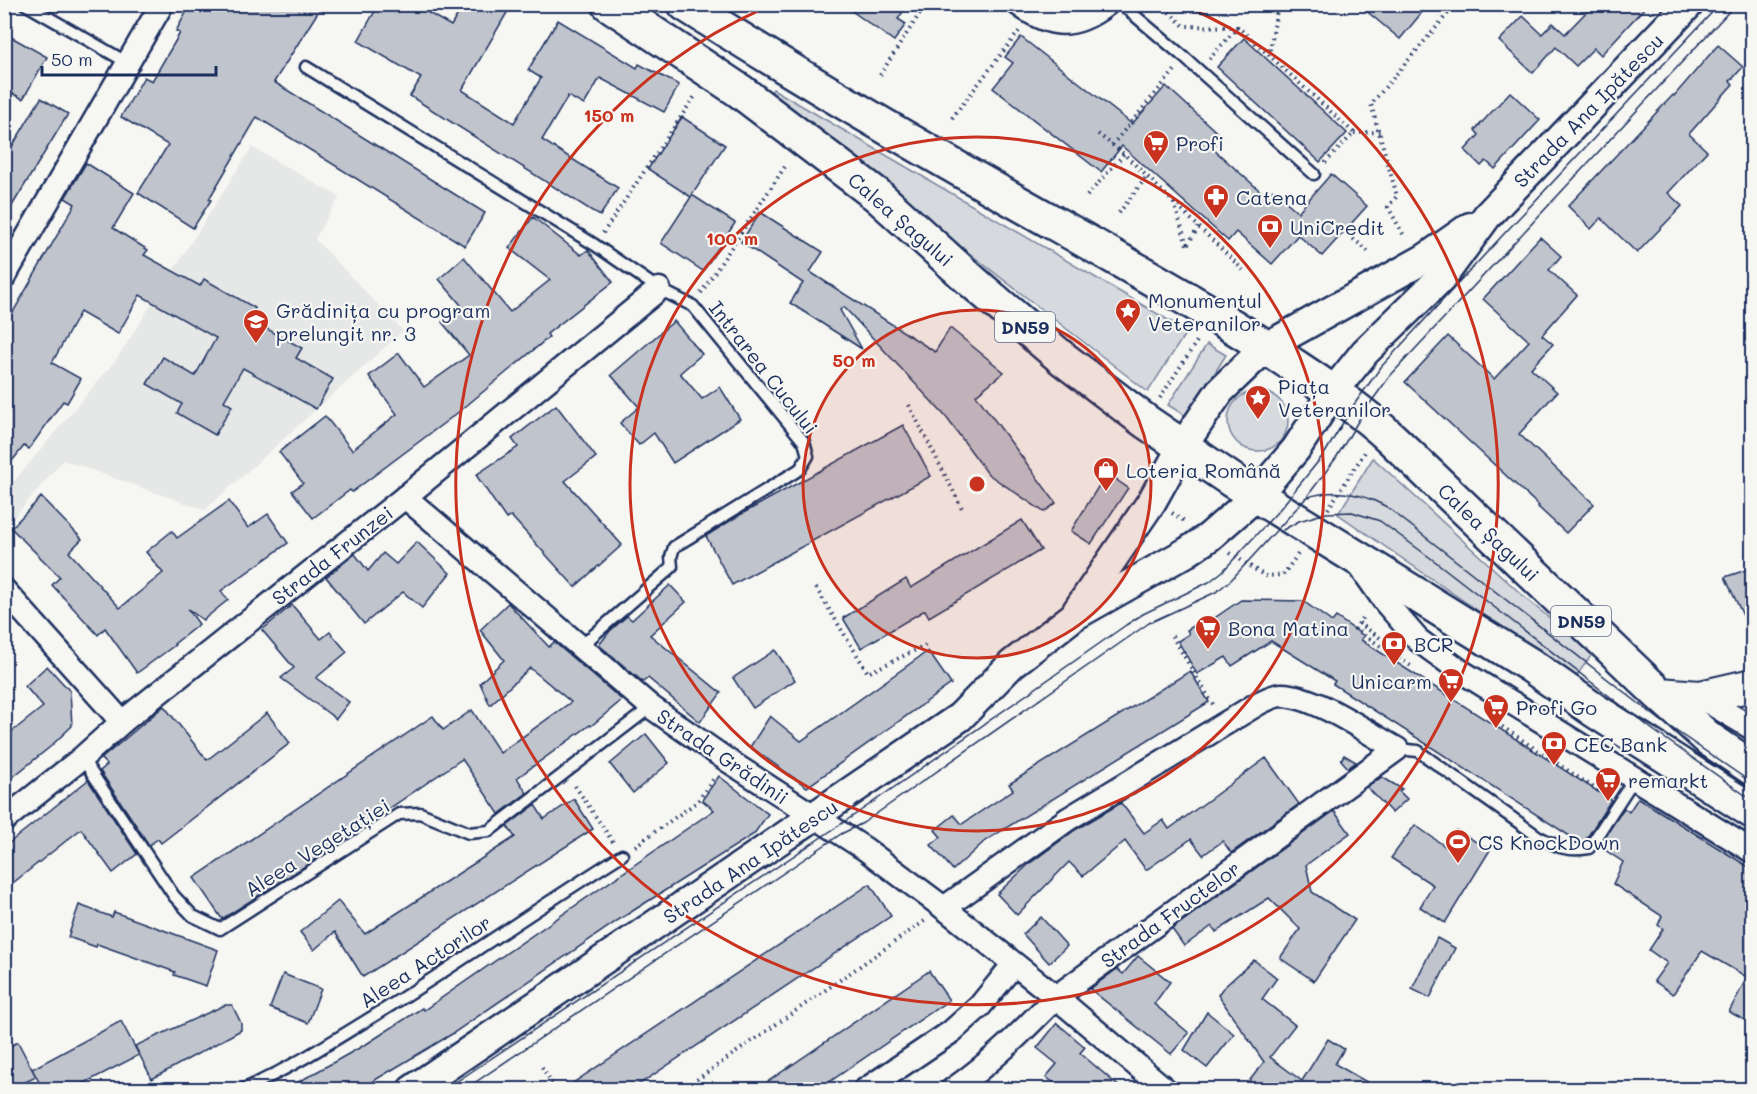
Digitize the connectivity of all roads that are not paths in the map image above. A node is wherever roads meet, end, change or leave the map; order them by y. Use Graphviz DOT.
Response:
graph roads {
  1 [pos="25,4"];
  2 [pos="162,4"];
  3 [pos="609,4"];
  4 [pos="685,4"];
  5 [pos="1107,4"];
  6 [pos="1121,4"];
  7 [pos="1689,4"];
  8 [pos="1025,10"];
  9 [pos="128,63"];
  10 [pos="306,67"];
  11 [pos="1314,174"];
  12 [pos="1487,216"];
  13 [pos="4,277"];
  14 [pos="659,289"];
  15 [pos="1266,347"];
  16 [pos="1334,392"];
  17 [pos="1182,447"];
  18 [pos="1256,495"];
  19 [pos="405,497"];
  20 [pos="1351,554"];
  21 [pos="4,590"];
  22 [pos="1074,616"];
  23 [pos="580,647"];
  24 [pos="1752,685"];
  25 [pos="1659,694"];
  26 [pos="1700,697"];
  27 [pos="651,707"];
  28 [pos="122,722"];
  29 [pos="1752,728"];
  30 [pos="1397,749"];
  31 [pos="82,758"];
  32 [pos="1752,768"];
  33 [pos="1634,779"];
  34 [pos="1752,811"];
  35 [pos="815,816"];
  36 [pos="4,820"];
  37 [pos="1752,851"];
  38 [pos="622,855"];
  39 [pos="944,908"];
  40 [pos="1014,964"];
  41 [pos="1056,997"];
  42 [pos="242,1089"];
  43 [pos="412,1089"];
  44 [pos="865,1089"];
  45 [pos="952,1089"];
  46 [pos="1166,1089"];
  1 -- 9 [label="lane"];
  2 -- 9 [label="street"];
  3 -- 17 [label="main road, Calea Șagului / DN59"];
  4 -- 15 [label="main road, DN59"];
  5 -- 8 [label="street"];
  6 -- 11 [label="lane"];
  7 -- 12 [label="street, Strada Ana Ipătescu"];
  9 -- 13 [label="street"];
  10 -- 14 [label="lane, Intrarea Cucului"];
  12 -- 15 [label="street, Strada Ana Ipătescu"];
  12 -- 16 [label="street, Strada Ana Ipătescu"];
  14 -- 19 [label="street, Strada Frunzei"];
  14 -- 23 [label="lane, Intrarea Cucului"];
  15 -- 16 [label="main road, DN59"];
  15 -- 17 [label="street"];
  16 -- 18 [label="street"];
  16 -- 25 [label="main road, Calea Șagului / DN59"];
  17 -- 18 [label="main road, DN59"];
  17 -- 22 [label="street, Strada Ana Ipătescu"];
  18 -- 20 [label="main road, DN59"];
  18 -- 22 [label="street, Strada Ana Ipătescu"];
  19 -- 23 [label="street, Strada Grădinii"];
  19 -- 28 [label="street, Strada Frunzei"];
  20 -- 33 [label="street"];
  20 -- 34 [label="main road, DN59"];
  21 -- 28 [label="street"];
  22 -- 35 [label="street, Strada Ana Ipătescu"];
  23 -- 27 [label="street, Strada Grădinii"];
  24 -- 26 [label="main road"];
  25 -- 26 [label="main road"];
  25 -- 32 [label="main road, Calea Șagului / DN59"];
  26 -- 29 [label="street"];
  27 -- 31 [label="lane, Aleea Vegetației"];
  27 -- 35 [label="street, Strada Grădinii"];
  28 -- 31 [label="street, Strada Frunzei"];
  30 -- 33 [label="lane"];
  30 -- 39 [label="street"];
  30 -- 41 [label="street, Strada Fructelor"];
  31 -- 36 [label="street, Strada Frunzei"];
  33 -- 37 [label="street"];
  35 -- 39 [label="street, Strada Grădinii"];
  35 -- 43 [label="street, Strada Ana Ipătescu"];
  38 -- 42 [label="lane, Aleea Actorilor"];
  39 -- 40 [label="street, Strada Grădinii"];
  40 -- 41 [label="street, Strada Grădinii"];
  40 -- 44 [label="street"];
  41 -- 45 [label="street, Strada Fructelor"];
  41 -- 46 [label="street, Strada Grădinii"];
}
